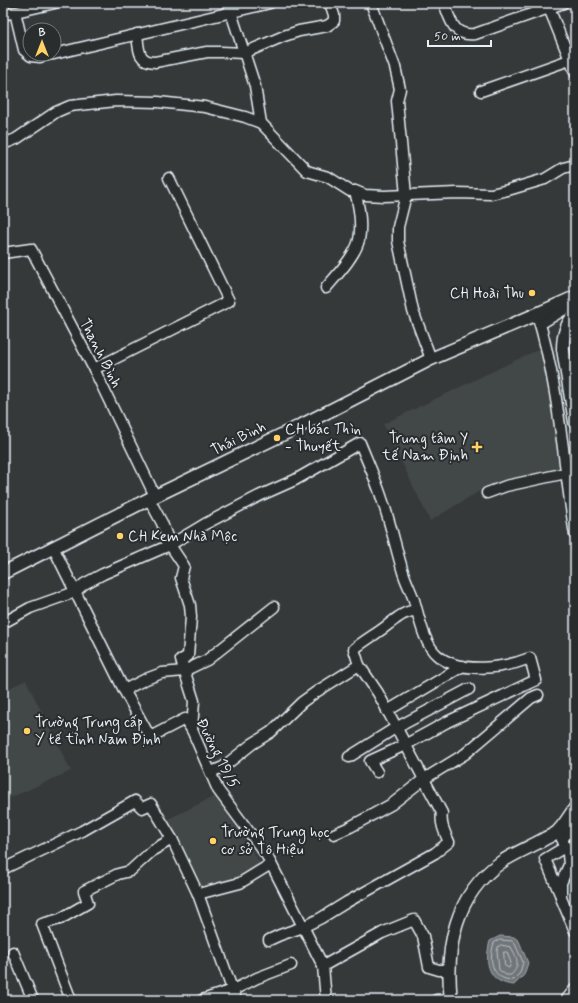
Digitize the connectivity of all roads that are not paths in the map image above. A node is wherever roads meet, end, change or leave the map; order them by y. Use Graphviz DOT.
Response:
graph roads {
  1 [pos="55,3"];
  2 [pos="228,3"];
  3 [pos="270,3"];
  4 [pos="330,3"];
  5 [pos="371,3"];
  6 [pos="444,3"];
  7 [pos="564,3"];
  8 [pos="549,8"];
  9 [pos="15,12"];
  10 [pos="231,13"];
  11 [pos="3,15"];
  12 [pos="138,34"];
  13 [pos="22,42"];
  14 [pos="62,52"];
  15 [pos="244,53"];
  16 [pos="573,59"];
  17 [pos="575,72"];
  18 [pos="481,91"];
  19 [pos="261,123"];
  20 [pos="3,144"];
  21 [pos="575,165"];
  22 [pos="170,178"];
  23 [pos="355,190"];
  24 [pos="406,195"];
  25 [pos="3,253"];
  26 [pos="326,288"];
  27 [pos="575,297"];
  28 [pos="575,303"];
  29 [pos="575,314"];
  30 [pos="539,319"];
  31 [pos="431,359"];
  32 [pos="94,369"];
  33 [pos="575,422"];
  34 [pos="566,472"];
  35 [pos="487,493"];
  36 [pos="152,498"];
  37 [pos="575,535"];
  38 [pos="170,546"];
  39 [pos="53,547"];
  40 [pos="3,573"];
  41 [pos="75,592"];
  42 [pos="274,607"];
  43 [pos="416,610"];
  44 [pos="3,623"];
  45 [pos="359,665"];
  46 [pos="463,666"];
  47 [pos="184,671"];
  48 [pos="469,689"];
  49 [pos="124,690"];
  50 [pos="538,695"];
  51 [pos="387,710"];
  52 [pos="396,728"];
  53 [pos="192,730"];
  54 [pos="405,745"];
  55 [pos="349,758"];
  56 [pos="211,772"];
  57 [pos="377,772"];
  58 [pos="424,779"];
  59 [pos="575,808"];
  60 [pos="575,826"];
  61 [pos="334,834"];
  62 [pos="172,839"];
  63 [pos="562,839"];
  64 [pos="271,864"];
  65 [pos="3,869"];
  66 [pos="198,894"];
  67 [pos="561,898"];
  68 [pos="303,927"];
  69 [pos="575,931"];
  70 [pos="269,940"];
  71 [pos="13,952"];
  72 [pos="290,965"];
  73 [pos="322,966"];
  74 [pos="449,970"];
  75 [pos="575,989"];
  76 [pos="234,995"];
  77 [pos="451,999"];
  78 [pos="32,1000"];
  79 [pos="71,1000"];
  80 [pos="202,1000"];
  81 [pos="326,1000"];
  82 [pos="436,1000"];
  83 [pos="566,1000"];
  1 -- 9 [label="street"];
  2 -- 10 [label="street"];
  3 -- 10 [label="street"];
  4 -- 15 [label="street"];
  5 -- 24 [label="street"];
  6 -- 8 [label="street"];
  7 -- 8 [label="street"];
  8 -- 16 [label="street"];
  9 -- 11 [label="street"];
  9 -- 13 [label="street"];
  10 -- 12 [label="street"];
  10 -- 15 [label="street"];
  12 -- 14 [label="street"];
  12 -- 15 [label="street"];
  15 -- 19 [label="street"];
  16 -- 17 [label="street"];
  16 -- 18 [label="street"];
  19 -- 20 [label="street"];
  19 -- 23 [label="street"];
  21 -- 24 [label="street"];
  22 -- 32 [label="street"];
  23 -- 24 [label="street"];
  23 -- 26 [label="street"];
  24 -- 31 [label="street"];
  25 -- 32 [label="street, Thanh Bình"];
  27 -- 30 [label="main road, Thái Bình"];
  28 -- 30 [label="street"];
  29 -- 33 [label="main road"];
  30 -- 31 [label="main road, Thái Bình"];
  30 -- 34 [label="street"];
  31 -- 36 [label="main road, Thái Bình"];
  32 -- 36 [label="street, Thanh Bình"];
  34 -- 35 [label="street"];
  34 -- 37 [label="street"];
  36 -- 38 [label="street, Thanh Bình"];
  36 -- 39 [label="main road, Thái Bình"];
  38 -- 41 [label="street"];
  38 -- 43 [label="street"];
  38 -- 47 [label="street, Thanh Bình"];
  39 -- 40 [label="main road, Thái Bình"];
  39 -- 41 [label="street, Đường 19/5"];
  41 -- 44 [label="street"];
  41 -- 49 [label="street, Đường 19/5"];
  42 -- 47 [label="street"];
  43 -- 45 [label="street"];
  43 -- 46 [label="street"];
  45 -- 51 [label="street"];
  45 -- 56 [label="street"];
  46 -- 51 [label="street"];
  46 -- 54 [label="street"];
  47 -- 49 [label="street"];
  47 -- 53 [label="street"];
  48 -- 52 [label="street"];
  49 -- 53 [label="street, Đường 19/5"];
  50 -- 58 [label="street"];
  51 -- 52 [label="street"];
  52 -- 54 [label="street"];
  52 -- 55 [label="street"];
  53 -- 56 [label="street, Đường 19/5"];
  54 -- 57 [label="street"];
  54 -- 58 [label="street"];
  56 -- 64 [label="street, Đường 19/5"];
  58 -- 61 [label="street"];
  58 -- 68 [label="street"];
  59 -- 63 [label="main road"];
  60 -- 63 [label="street"];
  62 -- 65 [label="street"];
  62 -- 66 [label="street"];
  62 -- 79 [label="street"];
  63 -- 67 [label="street"];
  63 -- 67 [label="street"];
  63 -- 74 [label="main road"];
  64 -- 66 [label="street"];
  64 -- 68 [label="street, Đường 19/5"];
  66 -- 76 [label="street"];
  67 -- 69 [label="street"];
  68 -- 70 [label="street"];
  68 -- 73 [label="street, Đường 19/5"];
  71 -- 78 [label="street"];
  72 -- 76 [label="street"];
  73 -- 74 [label="street"];
  73 -- 81 [label="street, Đường 19/5"];
  74 -- 77 [label="main road"];
  75 -- 83 [label="street"];
  76 -- 80 [label="street"];
  77 -- 82 [label="street"];
}
